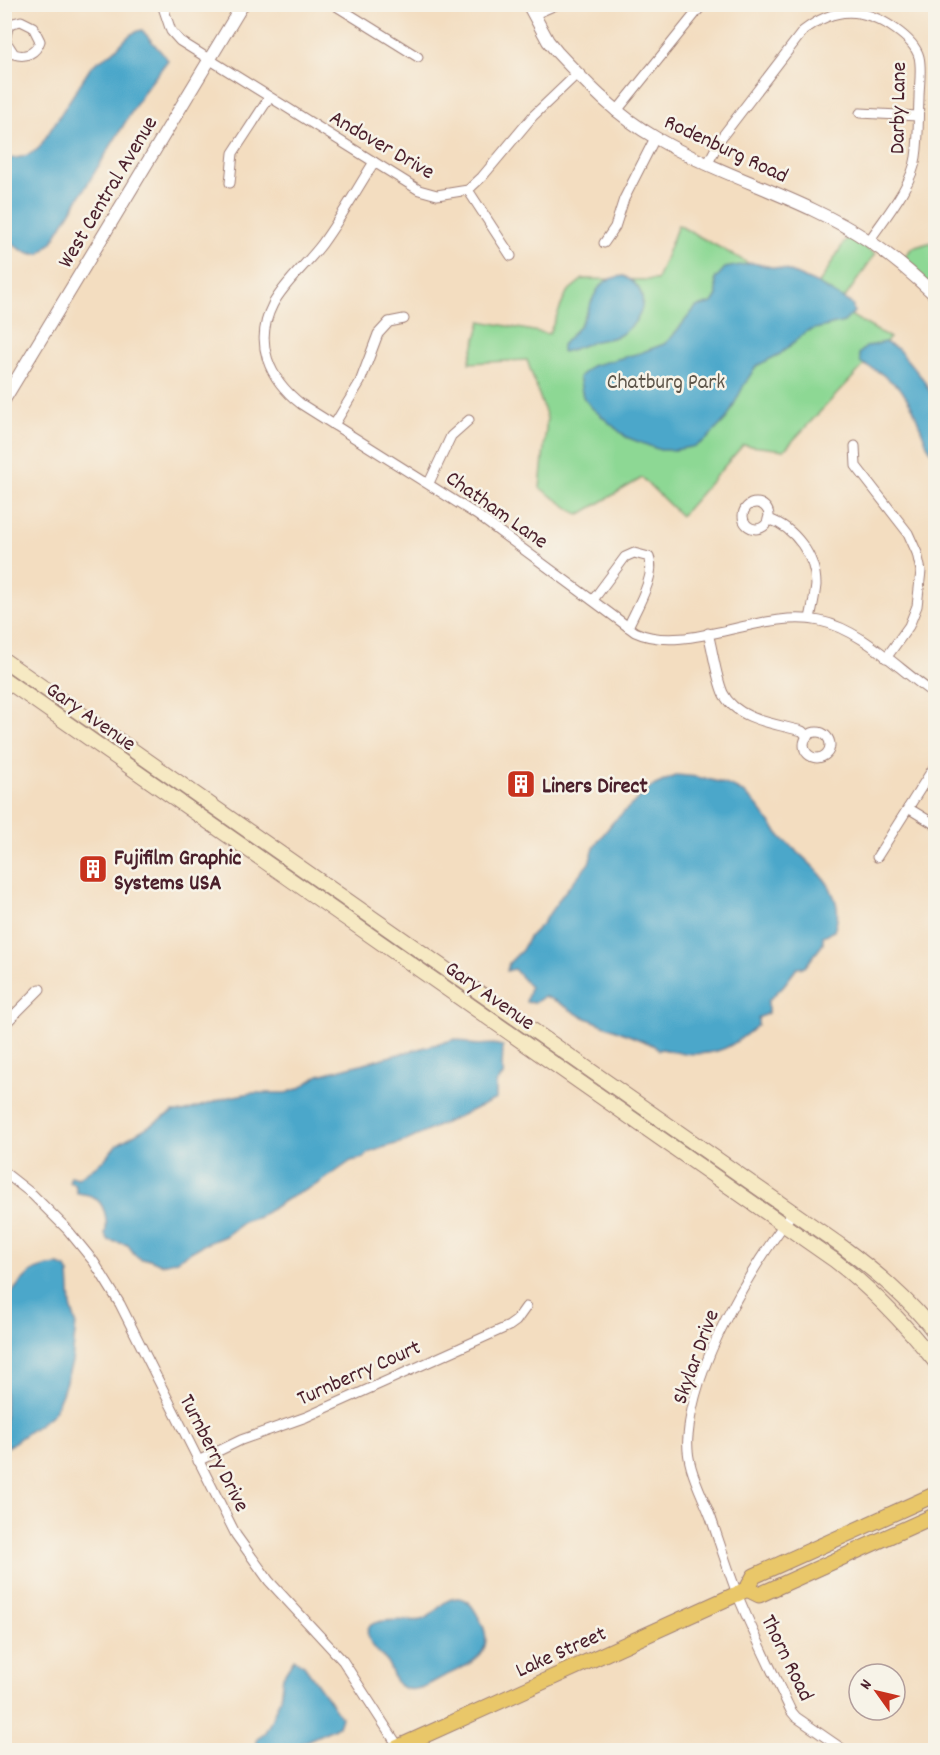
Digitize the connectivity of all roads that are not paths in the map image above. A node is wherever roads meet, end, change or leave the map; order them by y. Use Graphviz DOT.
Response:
graph roads {
  1 [pos="162,4"];
  2 [pos="243,4"];
  3 [pos="333,4"];
  4 [pos="558,4"];
  5 [pos="703,4"];
  6 [pos="840,8"];
  7 [pos="531,10"];
  8 [pos="418,57"];
  9 [pos="210,60"];
  10 [pos="577,74"];
  11 [pos="269,98"];
  12 [pos="616,112"];
  13 [pos="860,113"];
  14 [pos="918,116"];
  15 [pos="655,138"];
  16 [pos="374,162"];
  17 [pos="707,165"];
  18 [pos="230,183"];
  19 [pos="468,190"];
  20 [pos="869,241"];
  21 [pos="604,243"];
  22 [pos="511,256"];
  23 [pos="936,296"];
  24 [pos="404,318"];
  25 [pos="4,400"];
  26 [pos="469,420"];
  27 [pos="334,425"];
  28 [pos="855,446"];
  29 [pos="429,483"];
  30 [pos="768,519"];
  31 [pos="593,600"];
  32 [pos="810,619"];
  33 [pos="628,627"];
  34 [pos="708,633"];
  35 [pos="886,658"];
  36 [pos="4,660"];
  37 [pos="4,679"];
  38 [pos="936,695"];
  39 [pos="807,736"];
  40 [pos="936,764"];
  41 [pos="908,808"];
  42 [pos="936,825"];
  43 [pos="877,857"];
  44 [pos="40,989"];
  45 [pos="4,1025"];
  46 [pos="4,1172"];
  47 [pos="793,1212"];
  48 [pos="783,1225"];
  49 [pos="526,1307"];
  50 [pos="934,1330"];
  51 [pos="936,1363"];
  52 [pos="198,1461"];
  53 [pos="936,1494"];
  54 [pos="936,1515"];
  55 [pos="742,1592"];
  56 [pos="398,1750"];
  57 [pos="844,1750"];
  1 -- 9 [label="street, Andover Drive"];
  2 -- 9 [label="street, West Central Avenue"];
  3 -- 8 [label="street"];
  4 -- 7 [label="street"];
  5 -- 12 [label="street"];
  6 -- 14 [label="street, Darby Lane"];
  6 -- 17 [label="street"];
  7 -- 10 [label="street, Rodenburg Road"];
  9 -- 11 [label="street, Andover Drive"];
  9 -- 25 [label="street, West Central Avenue"];
  10 -- 12 [label="street, Rodenburg Road"];
  10 -- 19 [label="street"];
  11 -- 16 [label="street, Andover Drive"];
  11 -- 18 [label="street"];
  12 -- 15 [label="street, Rodenburg Road"];
  13 -- 14 [label="street"];
  14 -- 20 [label="street, Darby Lane"];
  15 -- 17 [label="street, Rodenburg Road"];
  15 -- 21 [label="street"];
  16 -- 19 [label="street, Andover Drive"];
  16 -- 27 [label="street, Chatham Lane"];
  17 -- 20 [label="street, Rodenburg Road"];
  19 -- 22 [label="street"];
  20 -- 23 [label="street, Rodenburg Road"];
  24 -- 27 [label="street"];
  26 -- 29 [label="street"];
  27 -- 29 [label="street, Chatham Lane"];
  28 -- 35 [label="street"];
  29 -- 31 [label="street, Chatham Lane"];
  30 -- 32 [label="street"];
  31 -- 33 [label="street, Chatham Lane"];
  31 -- 33 [label="street"];
  32 -- 34 [label="street, Chatham Lane"];
  32 -- 35 [label="street, Chatham Lane"];
  33 -- 34 [label="street, Chatham Lane"];
  34 -- 39 [label="street"];
  35 -- 38 [label="street, Chatham Lane"];
  36 -- 47 [label="main road, Gary Avenue"];
  37 -- 48 [label="main road, Gary Avenue"];
  40 -- 41 [label="street"];
  41 -- 42 [label="street"];
  41 -- 43 [label="street"];
  44 -- 45 [label="street"];
  46 -- 52 [label="street, Turnberry Drive"];
  47 -- 48 [label="street, Skylar Drive"];
  47 -- 50 [label="main road, Gary Avenue"];
  48 -- 51 [label="main road, Gary Avenue"];
  48 -- 55 [label="street, Skylar Drive"];
  49 -- 52 [label="street, Turnberry Court"];
  52 -- 56 [label="street, Turnberry Drive"];
  53 -- 55 [label="main road, Lake Street"];
  54 -- 55 [label="main road, Lake Street"];
  55 -- 56 [label="main road, Lake Street"];
  55 -- 57 [label="street, Thorn Road"];
}
